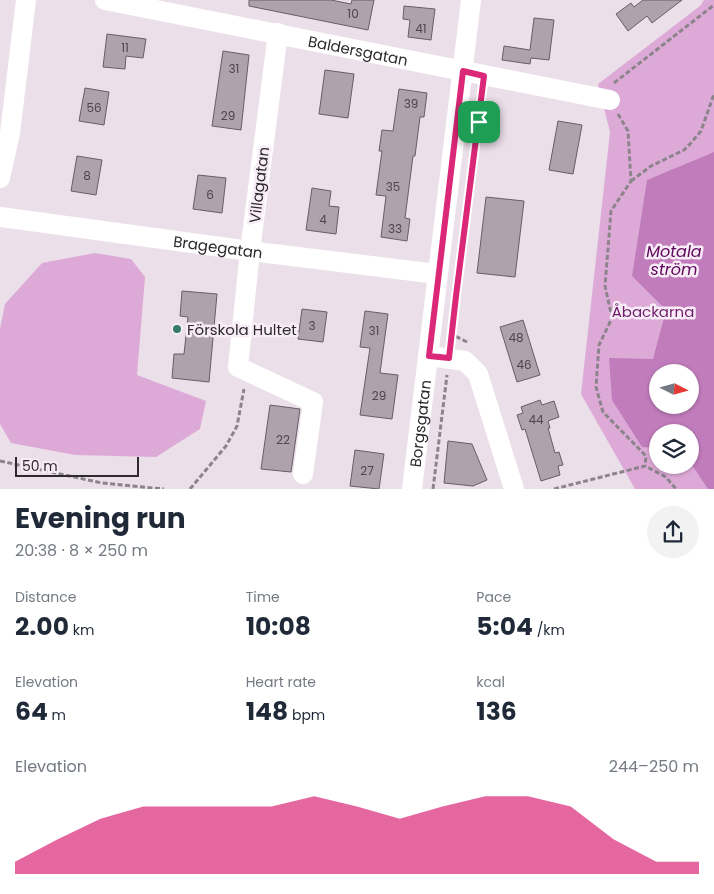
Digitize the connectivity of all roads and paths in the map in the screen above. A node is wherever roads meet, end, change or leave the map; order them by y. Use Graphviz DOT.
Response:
graph roads {
  1 [pos="26,0"];
  2 [pos="105,0"];
  3 [pos="471,0"];
  4 [pos="714,5"];
  5 [pos="278,33"];
  6 [pos="463,71"];
  7 [pos="484,76"];
  8 [pos="714,94"];
  9 [pos="610,100"];
  10 [pos="0,178"];
  11 [pos="631,181"];
  12 [pos="0,217"];
  13 [pos="250,251"];
  14 [pos="437,274"];
  15 [pos="453,334"];
  16 [pos="472,344"];
  17 [pos="429,356"];
  18 [pos="449,358"];
  19 [pos="238,367"];
  20 [pos="0,461"];
  21 [pos="645,466"];
  22 [pos="303,474"];
  23 [pos="164,489"];
  24 [pos="190,489"];
  25 [pos="412,489"];
  26 [pos="433,489"];
  27 [pos="514,489"];
  28 [pos="554,489"];
  29 [pos="676,489"];
  1 -- 10 [label="street"];
  2 -- 5 [label="street, Baldersgatan"];
  3 -- 6 [label="street, Borgsgatan"];
  4 -- 9 [label="path"];
  5 -- 6 [label="street, Baldersgatan"];
  5 -- 13 [label="street, Villagatan"];
  6 -- 7 [label="street, Baldersgatan"];
  6 -- 14 [label="street, Borgsgatan"];
  7 -- 9 [label="street, Baldersgatan"];
  7 -- 15 [label="path"];
  8 -- 11 [label="path"];
  9 -- 11 [label="path"];
  11 -- 21 [label="path"];
  12 -- 13 [label="street, Bragegatan"];
  13 -- 14 [label="street, Bragegatan"];
  13 -- 19 [label="street, Villagatan"];
  14 -- 17 [label="street, Borgsgatan"];
  15 -- 16 [label="path"];
  15 -- 18 [label="path"];
  17 -- 18 [label="street"];
  17 -- 25 [label="street, Borgsgatan"];
  18 -- 26 [label="path"];
  18 -- 27 [label="street"];
  19 -- 22 [label="street"];
  19 -- 24 [label="path"];
  20 -- 23 [label="path"];
  21 -- 28 [label="path"];
  21 -- 29 [label="path"];
}
